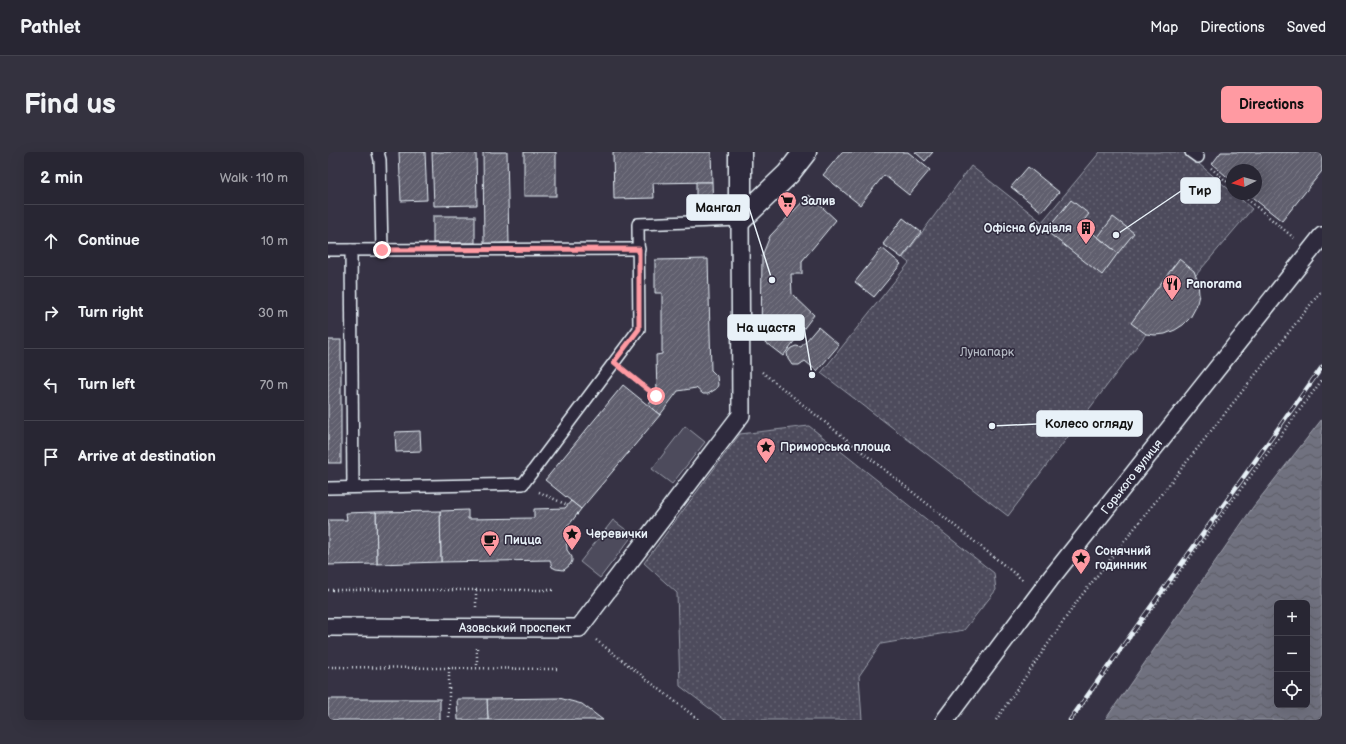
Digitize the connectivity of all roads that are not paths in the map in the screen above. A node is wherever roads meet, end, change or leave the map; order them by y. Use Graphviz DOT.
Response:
graph roads {
  1 [pos="378,152"];
  2 [pos="740,152"];
  3 [pos="805,152"];
  4 [pos="740,227"];
  5 [pos="1322,236"];
  6 [pos="639,249"];
  7 [pos="328,250"];
  8 [pos="351,250"];
  9 [pos="382,250"];
  10 [pos="353,487"];
  11 [pos="328,488"];
  12 [pos="328,627"];
  13 [pos="945,720"];
  1 -- 9 [label="lane"];
  2 -- 4 [label="street"];
  3 -- 4 [label="street"];
  4 -- 6 [label="lane"];
  4 -- 12 [label="street, Азовський проспект"];
  5 -- 13 [label="street, Горького вулиця"];
  6 -- 9 [label="lane"];
  6 -- 10 [label="lane"];
  7 -- 8 [label="lane"];
  8 -- 9 [label="lane"];
  8 -- 10 [label="lane"];
  10 -- 11 [label="lane"];
}
